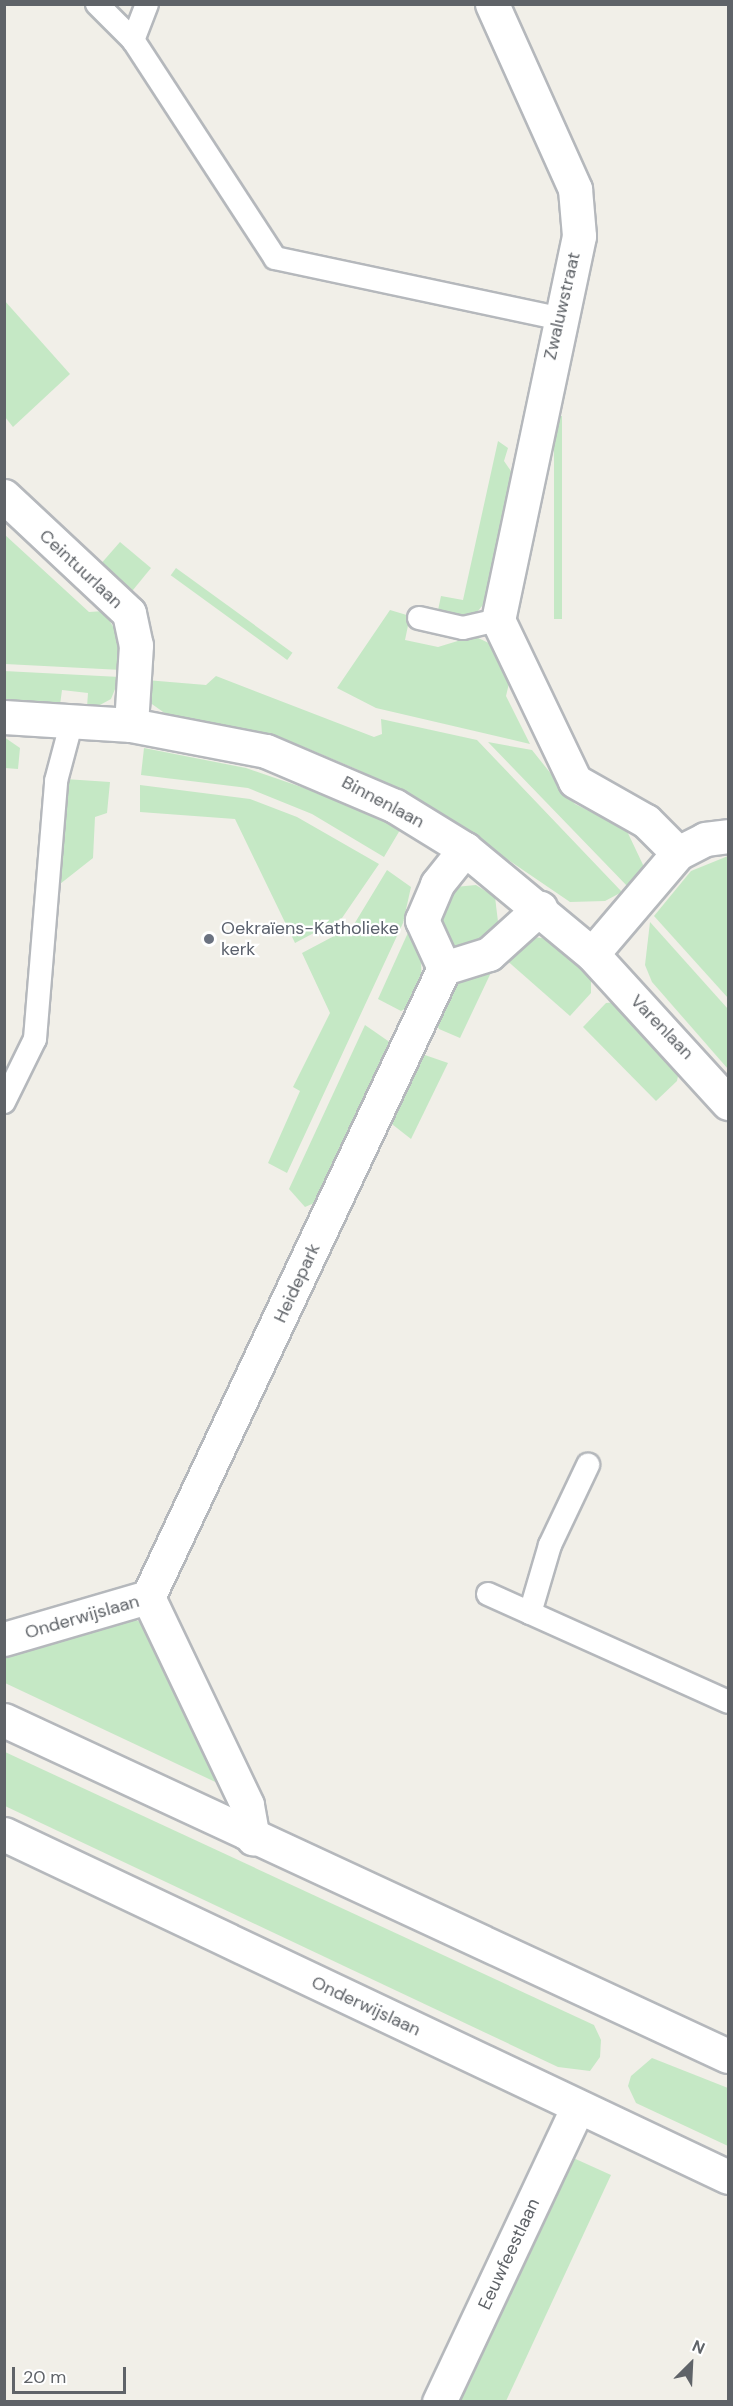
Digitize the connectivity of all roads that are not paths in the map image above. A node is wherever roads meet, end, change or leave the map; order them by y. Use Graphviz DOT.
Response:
graph roads {
  1 [pos="97,4"];
  2 [pos="147,4"];
  3 [pos="492,4"];
  4 [pos="133,40"];
  5 [pos="558,318"];
  6 [pos="4,496"];
  7 [pos="419,618"];
  8 [pos="498,621"];
  9 [pos="4,717"];
  10 [pos="72,721"];
  11 [pos="131,725"];
  12 [pos="729,836"];
  13 [pos="465,849"];
  14 [pos="678,854"];
  15 [pos="540,908"];
  16 [pos="592,954"];
  17 [pos="444,968"];
  18 [pos="4,1102"];
  19 [pos="729,1103"];
  20 [pos="588,1466"];
  21 [pos="488,1594"];
  22 [pos="148,1598"];
  23 [pos="530,1613"];
  24 [pos="4,1639"];
  25 [pos="729,1702"];
  26 [pos="4,1720"];
  27 [pos="4,1834"];
  28 [pos="253,1838"];
  29 [pos="729,2056"];
  30 [pos="574,2118"];
  31 [pos="729,2177"];
  32 [pos="439,2402"];
  1 -- 4 [label="lane"];
  2 -- 4 [label="lane"];
  3 -- 5 [label="street, Zwaluwstraat"];
  4 -- 5 [label="lane"];
  5 -- 8 [label="street, Zwaluwstraat"];
  6 -- 11 [label="street, Ceintuurlaan"];
  7 -- 8 [label="lane"];
  8 -- 14 [label="street"];
  9 -- 10 [label="street, Binnenlaan"];
  10 -- 11 [label="street, Binnenlaan"];
  10 -- 18 [label="lane"];
  11 -- 13 [label="street, Binnenlaan"];
  12 -- 14 [label="street"];
  13 -- 15 [label="street, Binnenlaan"];
  13 -- 17 [label="street"];
  14 -- 16 [label="street"];
  15 -- 16 [label="street, Binnenlaan"];
  15 -- 17 [label="street"];
  16 -- 19 [label="street, Varenlaan"];
  17 -- 22 [label="street, Heidepark"];
  20 -- 23 [label="lane"];
  21 -- 23 [label="lane"];
  22 -- 24 [label="street, Onderwijslaan"];
  22 -- 28 [label="street, Onderwijslaan"];
  23 -- 25 [label="lane"];
  26 -- 28 [label="street"];
  27 -- 30 [label="street, Onderwijslaan"];
  28 -- 29 [label="street"];
  30 -- 31 [label="street, Onderwijslaan"];
  30 -- 32 [label="street, Eeuwfeestlaan"];
}
